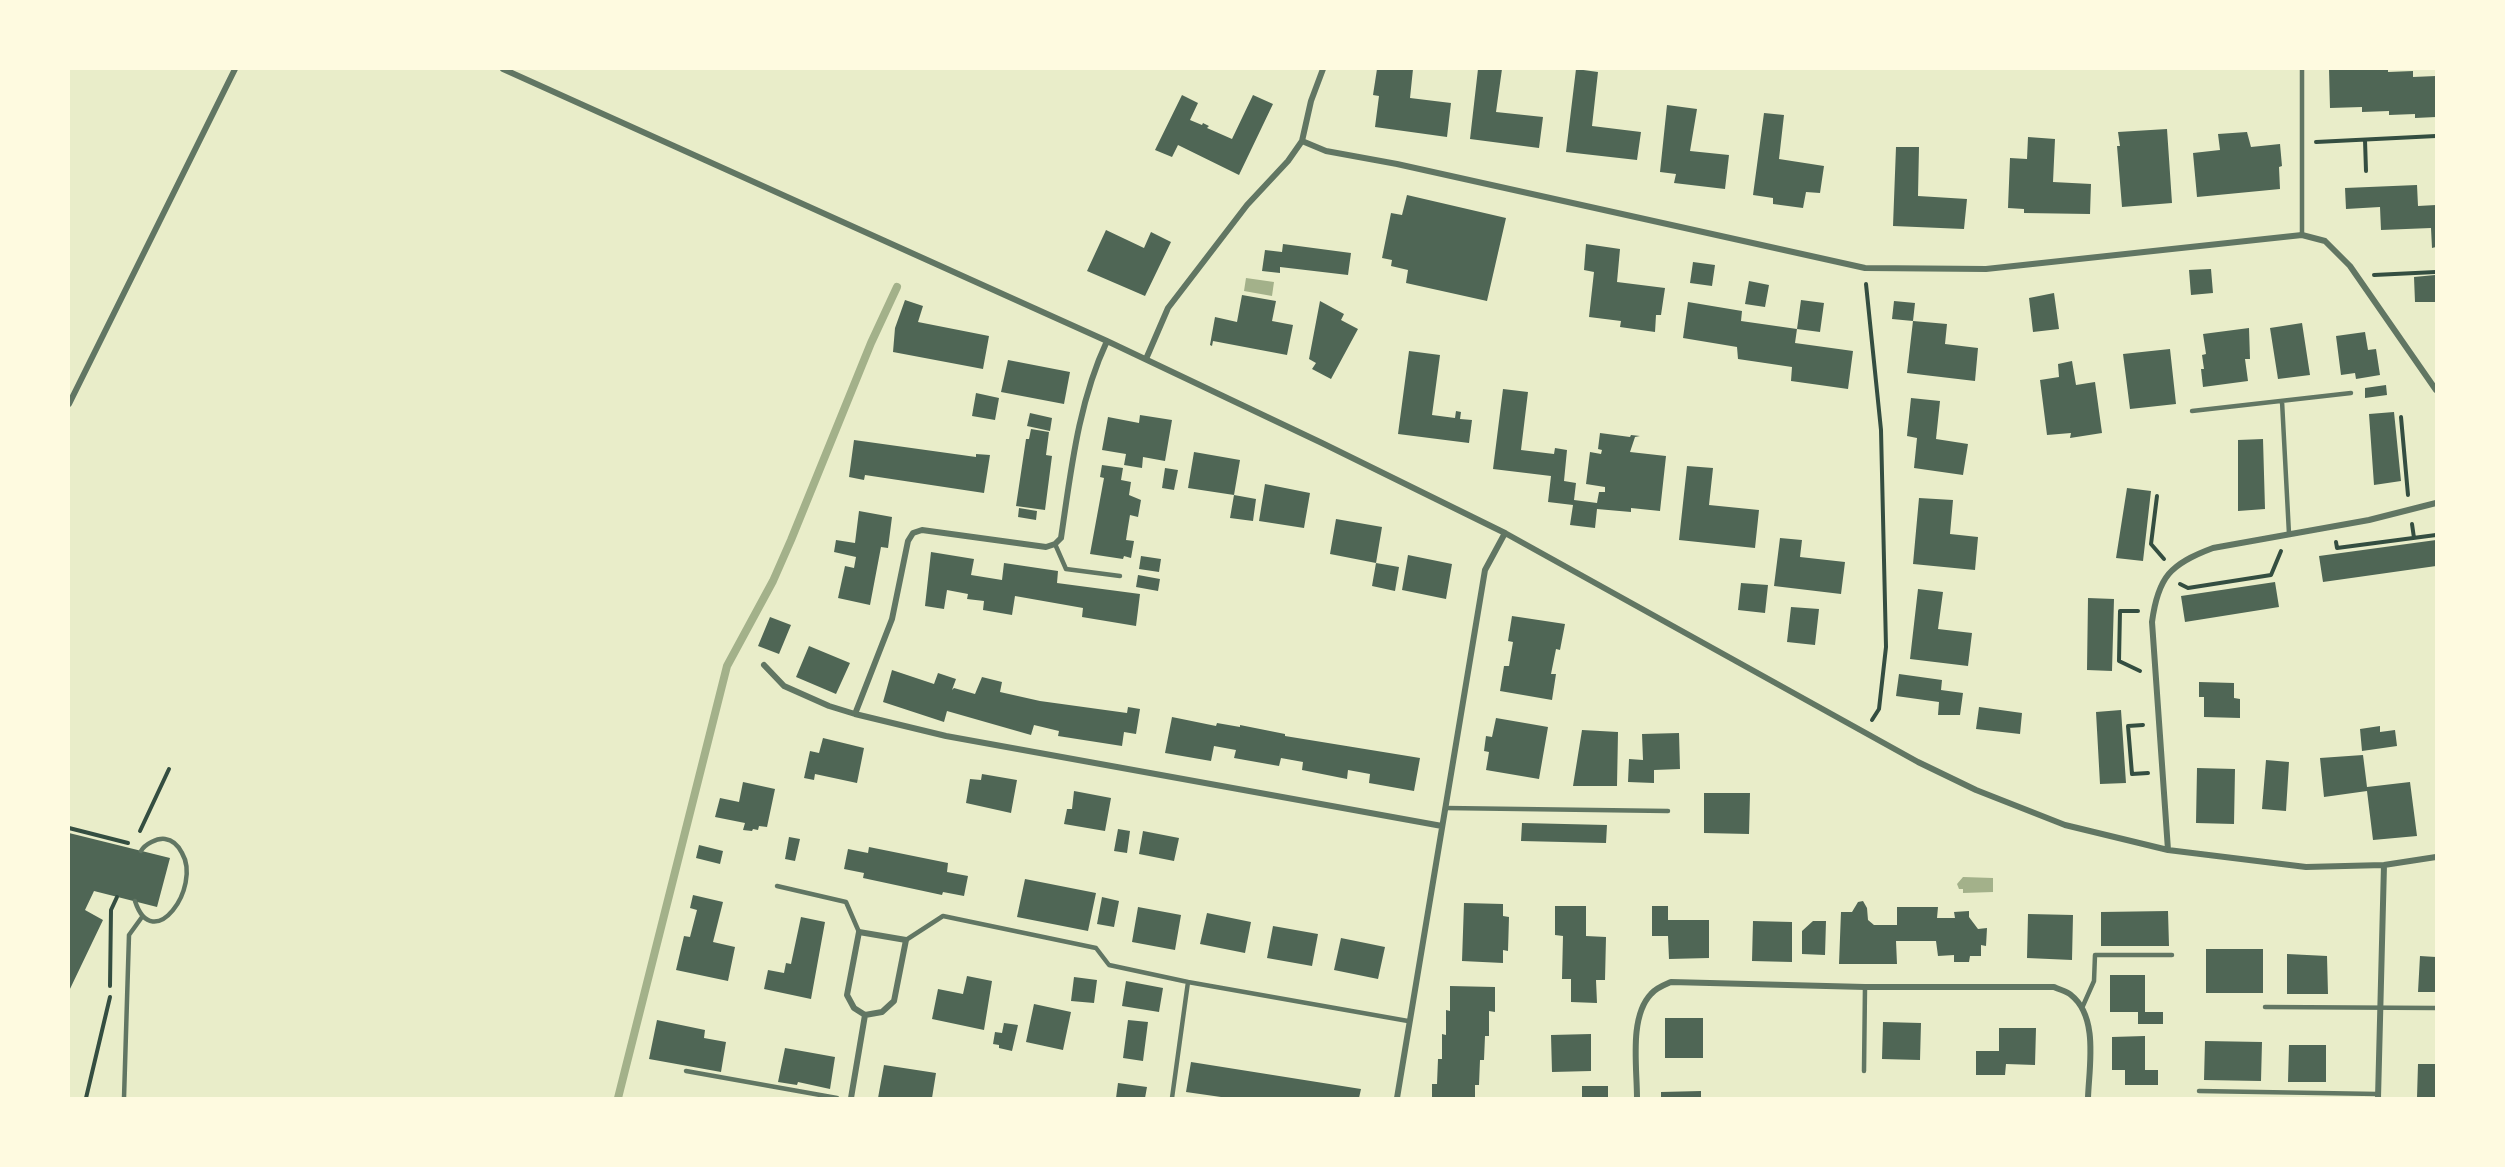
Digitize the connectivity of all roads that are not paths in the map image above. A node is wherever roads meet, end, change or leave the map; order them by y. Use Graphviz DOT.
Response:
graph roads {
  1 [pos="235,69"];
  2 [pos="504,69"];
  3 [pos="1323,69"];
  4 [pos="2302,69"];
  5 [pos="1302,141"];
  6 [pos="2302,235"];
  7 [pos="1107,340"];
  8 [pos="1146,359"];
  9 [pos="2436,390"];
  10 [pos="2351,393"];
  11 [pos="2282,401"];
  12 [pos="69,405"];
  13 [pos="2192,411"];
  14 [pos="2436,503"];
  15 [pos="1505,533"];
  16 [pos="2289,534"];
  17 [pos="1055,544"];
  18 [pos="1120,576"];
  19 [pos="764,665"];
  20 [pos="855,714"];
  21 [pos="1445,808"];
  22 [pos="1668,811"];
  23 [pos="1442,826"];
  24 [pos="142,849"];
  25 [pos="2168,850"];
  26 [pos="2436,857"];
  27 [pos="2384,865"];
  28 [pos="777,886"];
  29 [pos="135,901"];
  30 [pos="142,917"];
  31 [pos="859,932"];
  32 [pos="906,940"];
  33 [pos="2172,955"];
  34 [pos="1188,982"];
  35 [pos="1865,987"];
  36 [pos="2265,1007"];
  37 [pos="2082,1008"];
  38 [pos="2380,1008"];
  39 [pos="2436,1008"];
  40 [pos="866,1016"];
  41 [pos="1408,1021"];
  42 [pos="686,1071"];
  43 [pos="1864,1071"];
  44 [pos="2199,1091"];
  45 [pos="2378,1096"];
  46 [pos="124,1098"];
  47 [pos="837,1098"];
  48 [pos="851,1098"];
  49 [pos="1172,1098"];
  50 [pos="1396,1098"];
  51 [pos="1637,1098"];
  52 [pos="2088,1098"];
  1 -- 12 [label="street"];
  2 -- 7 [label="street"];
  3 -- 5 [label="street"];
  4 -- 6 [label="lane"];
  5 -- 6 [label="street"];
  5 -- 8 [label="street"];
  6 -- 9 [label="street"];
  7 -- 8 [label="street"];
  7 -- 17 [label="street"];
  8 -- 15 [label="street"];
  10 -- 11 [label="lane"];
  11 -- 13 [label="lane"];
  11 -- 16 [label="lane"];
  14 -- 16 [label="street"];
  15 -- 21 [label="street"];
  15 -- 25 [label="street"];
  16 -- 25 [label="street"];
  17 -- 18 [label="lane"];
  17 -- 20 [label="street"];
  19 -- 20 [label="street"];
  20 -- 23 [label="street"];
  21 -- 22 [label="lane"];
  21 -- 23 [label="street"];
  23 -- 41 [label="street"];
  24 -- 30 [label="lane"];
  25 -- 27 [label="street"];
  26 -- 27 [label="street"];
  27 -- 38 [label="street"];
  28 -- 31 [label="lane"];
  29 -- 30 [label="lane"];
  30 -- 46 [label="lane"];
  31 -- 32 [label="street"];
  31 -- 40 [label="street"];
  32 -- 34 [label="lane"];
  32 -- 40 [label="street"];
  33 -- 37 [label="lane"];
  34 -- 41 [label="lane"];
  34 -- 49 [label="lane"];
  35 -- 37 [label="street"];
  35 -- 43 [label="lane"];
  35 -- 51 [label="street"];
  36 -- 38 [label="lane"];
  37 -- 52 [label="street"];
  38 -- 39 [label="lane"];
  38 -- 45 [label="street"];
  40 -- 48 [label="street"];
  41 -- 50 [label="street"];
  42 -- 47 [label="lane"];
  44 -- 45 [label="lane"];
}
